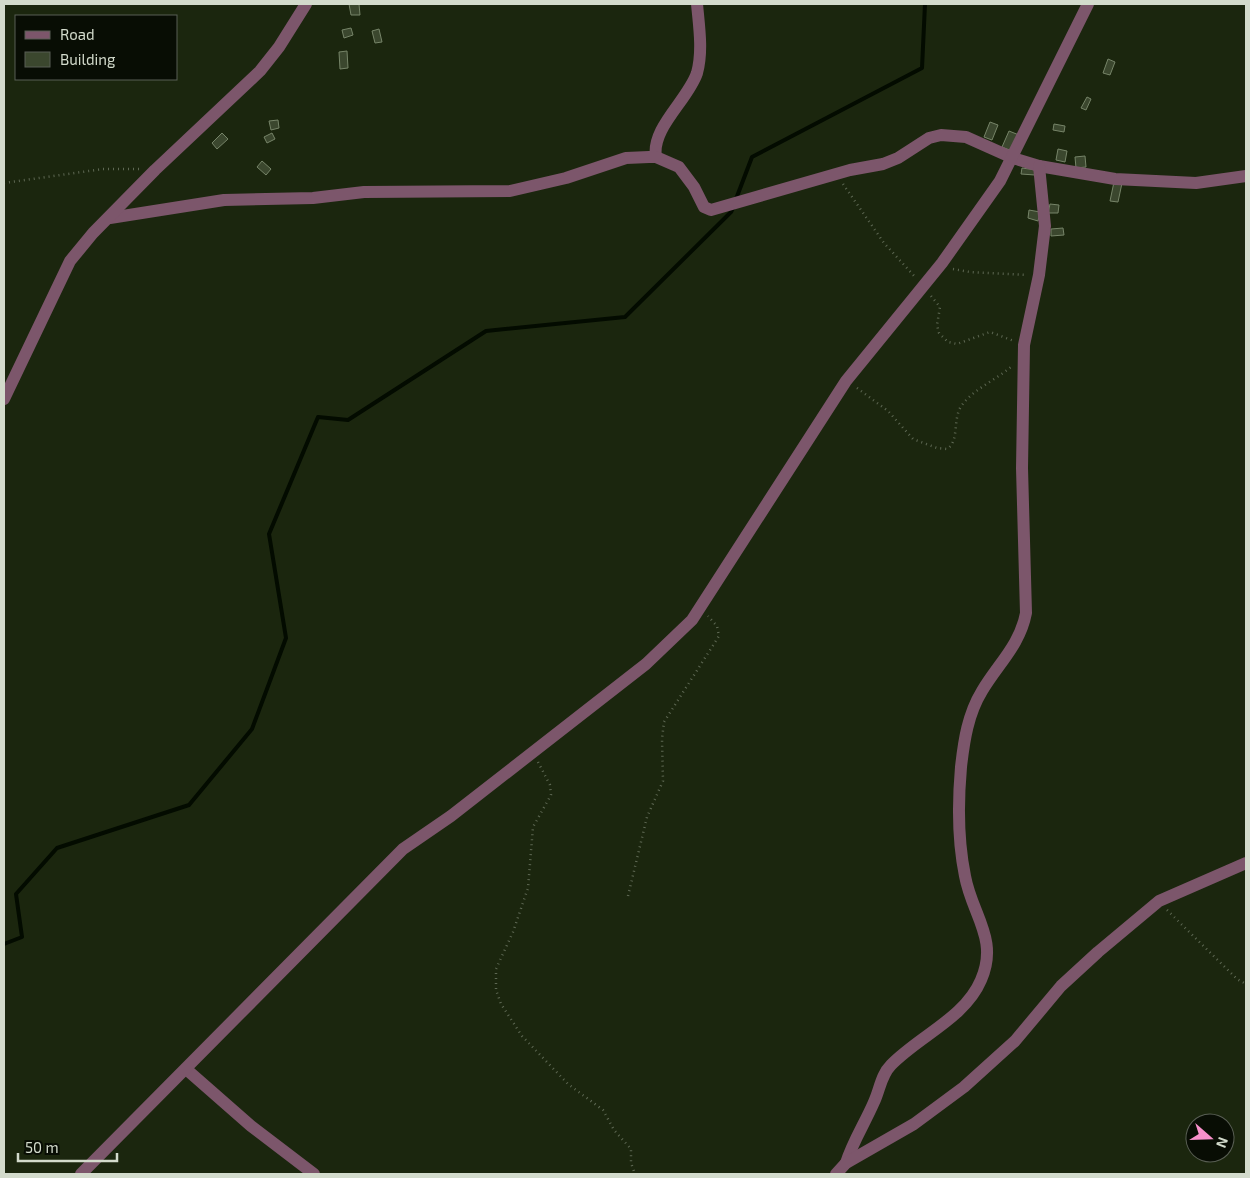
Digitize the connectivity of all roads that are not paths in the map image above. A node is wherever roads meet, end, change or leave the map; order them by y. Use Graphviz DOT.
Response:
graph roads {
  1 [pos="306,4"];
  2 [pos="697,4"];
  3 [pos="1088,4"];
  4 [pos="656,157"];
  5 [pos="1013,158"];
  6 [pos="1039,166"];
  7 [pos="1246,176"];
  8 [pos="110,218"];
  9 [pos="4,399"];
  10 [pos="1246,863"];
  11 [pos="186,1069"];
  12 [pos="846,1164"];
  13 [pos="80,1174"];
  14 [pos="314,1174"];
  15 [pos="836,1174"];
  1 -- 8 [label="street"];
  2 -- 4 [label="street"];
  3 -- 5 [label="street"];
  4 -- 5 [label="street"];
  4 -- 8 [label="street"];
  5 -- 6 [label="street"];
  5 -- 11 [label="street"];
  6 -- 7 [label="street"];
  6 -- 12 [label="street"];
  8 -- 9 [label="street"];
  10 -- 12 [label="street"];
  11 -- 13 [label="street"];
  11 -- 14 [label="street"];
  12 -- 15 [label="street"];
}
